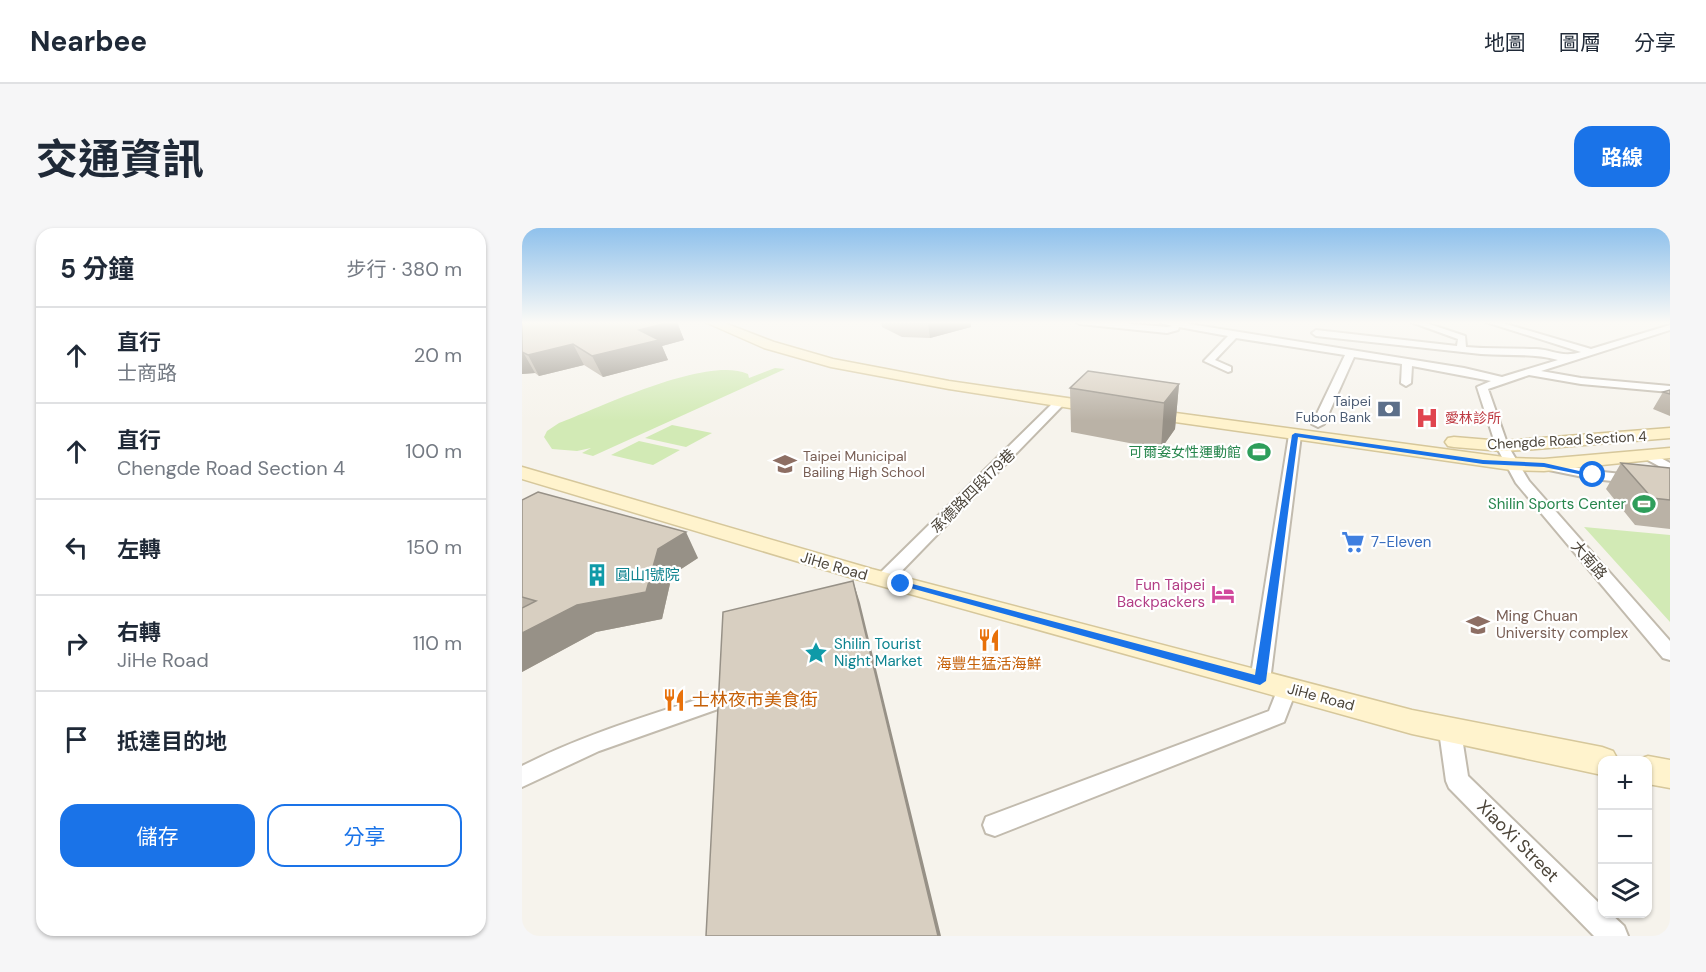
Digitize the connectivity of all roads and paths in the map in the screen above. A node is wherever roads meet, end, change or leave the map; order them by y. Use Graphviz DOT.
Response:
graph roads {
  1 [pos="804,355"];
  2 [pos="865,355"];
  3 [pos="1215,355"];
  4 [pos="1350,355"];
  5 [pos="1364,355"];
  6 [pos="1551,355"];
  7 [pos="1580,355"];
  8 [pos="1568,359"];
  9 [pos="1407,362"];
  10 [pos="1228,369"];
  11 [pos="1529,372"];
  12 [pos="1501,381"];
  13 [pos="1406,383"];
  14 [pos="1670,389"];
  15 [pos="1146,400"];
  16 [pos="1060,402"];
  17 [pos="1120,406"];
  18 [pos="1318,424"];
  19 [pos="1670,433"];
  20 [pos="1295,435"];
  21 [pos="1502,446"];
  22 [pos="1670,453"];
  23 [pos="1647,455"];
  24 [pos="1511,465"];
  25 [pos="1544,465"];
  26 [pos="1670,468"];
  27 [pos="522,474"];
  28 [pos="1670,483"];
  29 [pos="884,579"];
  30 [pos="1670,653"];
  31 [pos="1273,684"];
  32 [pos="711,703"];
  33 [pos="1450,731"];
  34 [pos="1598,760"];
  35 [pos="1652,771"];
  36 [pos="1670,774"];
  37 [pos="522,777"];
  38 [pos="995,825"];
  39 [pos="1614,936"];
  1 -- 16 [label="main road, Chengde Road Section 4"];
  2 -- 17 [label="main road, Chengde Road Section 4"];
  3 -- 10 [label="street"];
  4 -- 18 [label="street"];
  5 -- 9 [label="street"];
  6 -- 8 [label="street"];
  7 -- 8 [label="street"];
  8 -- 11 [label="street"];
  9 -- 12 [label="street"];
  9 -- 13 [label="street"];
  11 -- 12 [label="street"];
  11 -- 14 [label="street"];
  12 -- 21 [label="street, 大南路"];
  15 -- 18 [label="main road, Chengde Road Section 4"];
  16 -- 17 [label="main road, Chengde Road Section 4"];
  16 -- 29 [label="street, 承德路四段179巷"];
  17 -- 20 [label="main road, Chengde Road Section 4"];
  18 -- 21 [label="main road, Chengde Road Section 4"];
  19 -- 21 [label="main road, Chengde Road Section 4"];
  20 -- 24 [label="main road, Chengde Road Section 4"];
  20 -- 31 [label="street"];
  21 -- 24 [label="street, 大南路"];
  22 -- 23 [label="main road, Chengde Road Section 4"];
  23 -- 25 [label="main road, Chengde Road Section 4"];
  23 -- 26 [label="street"];
  24 -- 25 [label="main road, Chengde Road Section 4"];
  24 -- 30 [label="street, 大南路"];
  25 -- 28 [label="street"];
  27 -- 29 [label="main road, JiHe Road"];
  29 -- 31 [label="main road, JiHe Road"];
  31 -- 33 [label="main road, JiHe Road"];
  31 -- 38 [label="street"];
  32 -- 37 [label="street"];
  33 -- 34 [label="main road, JiHe Road"];
  33 -- 39 [label="street, XiaoXi Street"];
  35 -- 36 [label="main road"];
}
